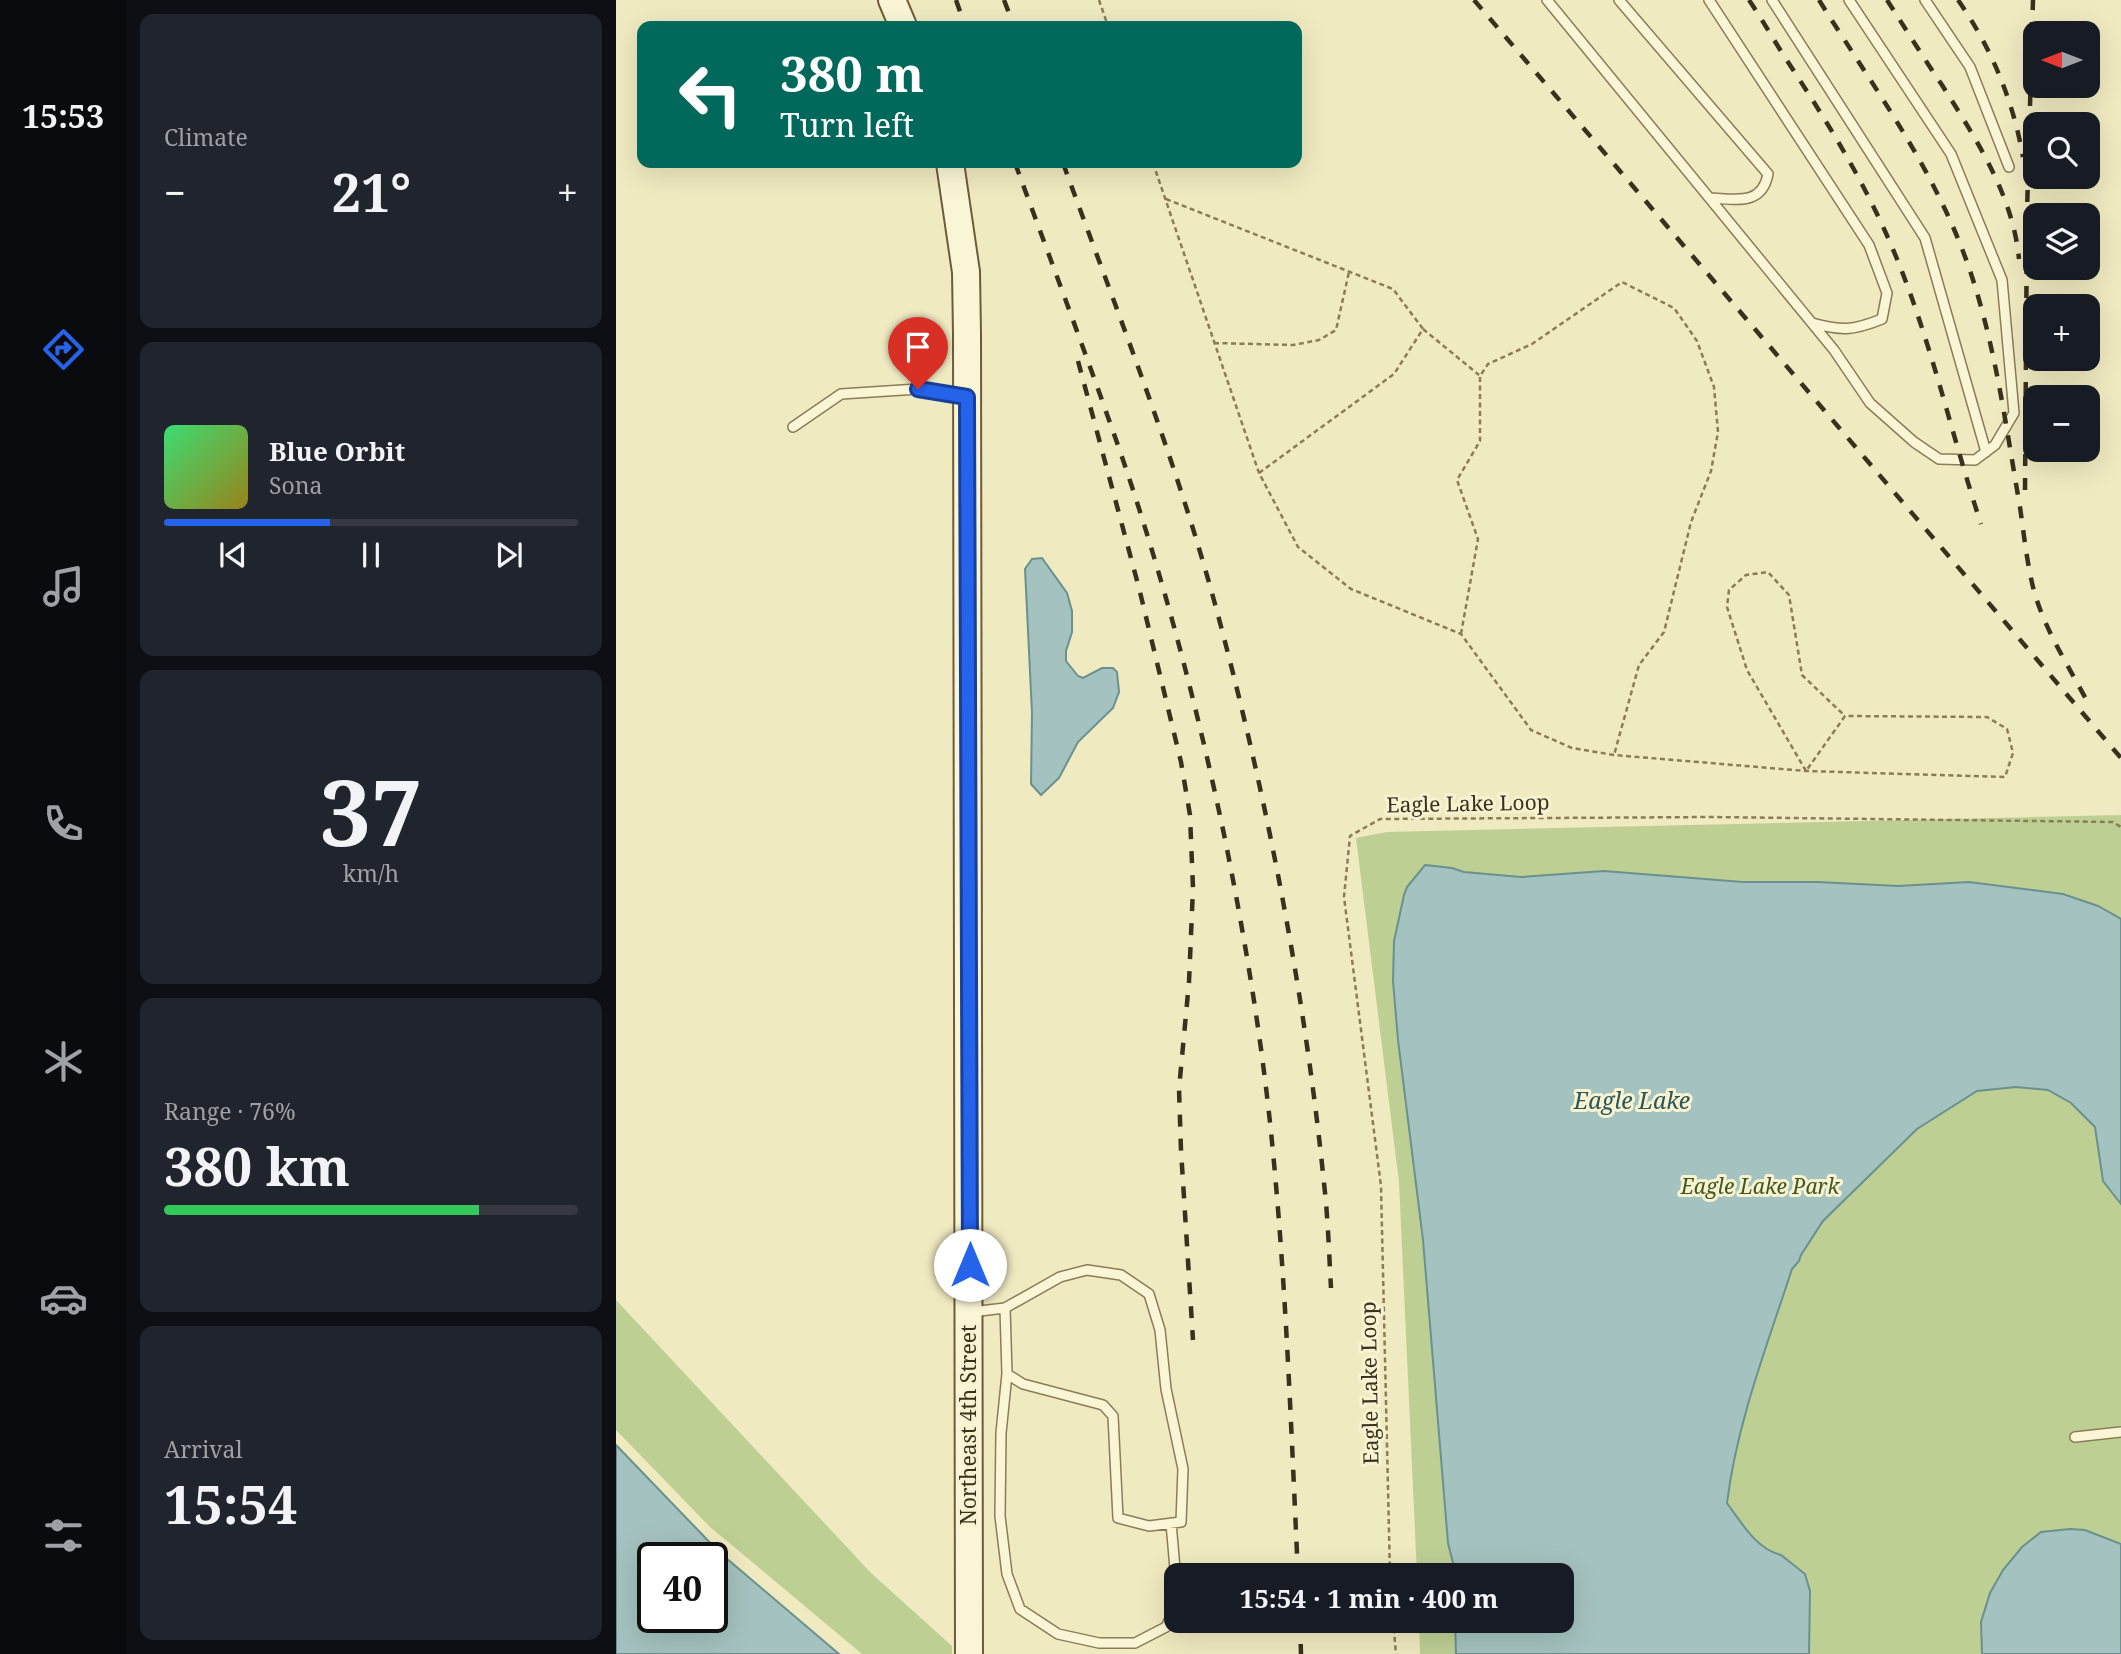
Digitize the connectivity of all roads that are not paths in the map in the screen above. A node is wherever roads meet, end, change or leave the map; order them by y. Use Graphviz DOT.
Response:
graph roads {
  1 [pos="892,0"];
  2 [pos="1547,0"];
  3 [pos="1619,0"];
  4 [pos="1709,0"];
  5 [pos="1772,0"];
  6 [pos="1849,0"];
  7 [pos="1925,0"];
  8 [pos="901,21"];
  9 [pos="2009,167"];
  10 [pos="951,168"];
  11 [pos="1710,198"];
  12 [pos="1812,323"];
  13 [pos="967,397"];
  14 [pos="793,427"];
  15 [pos="1986,452"];
  16 [pos="1005,1308"];
  17 [pos="970,1312"];
  18 [pos="1007,1374"];
  19 [pos="2121,1432"];
  20 [pos="2075,1437"];
  21 [pos="1171,1524"];
  22 [pos="1174,1563"];
  23 [pos="1164,1628"];
  24 [pos="969,1654"];
  1 -- 8 [label="street"];
  2 -- 11 [label="lane"];
  3 -- 11 [label="lane"];
  4 -- 12 [label="lane"];
  5 -- 15 [label="lane"];
  6 -- 15 [label="lane"];
  7 -- 9 [label="lane"];
  10 -- 13 [label="street, Northeast 4th Street"];
  11 -- 12 [label="lane"];
  12 -- 15 [label="lane"];
  13 -- 14 [label="lane"];
  13 -- 17 [label="street, Northeast 4th Street"];
  16 -- 17 [label="lane"];
  16 -- 18 [label="lane"];
  16 -- 21 [label="lane"];
  17 -- 24 [label="street, Northeast 4th Street"];
  18 -- 21 [label="lane"];
  18 -- 23 [label="lane"];
  19 -- 20 [label="lane"];
  21 -- 22 [label="lane"];
}
